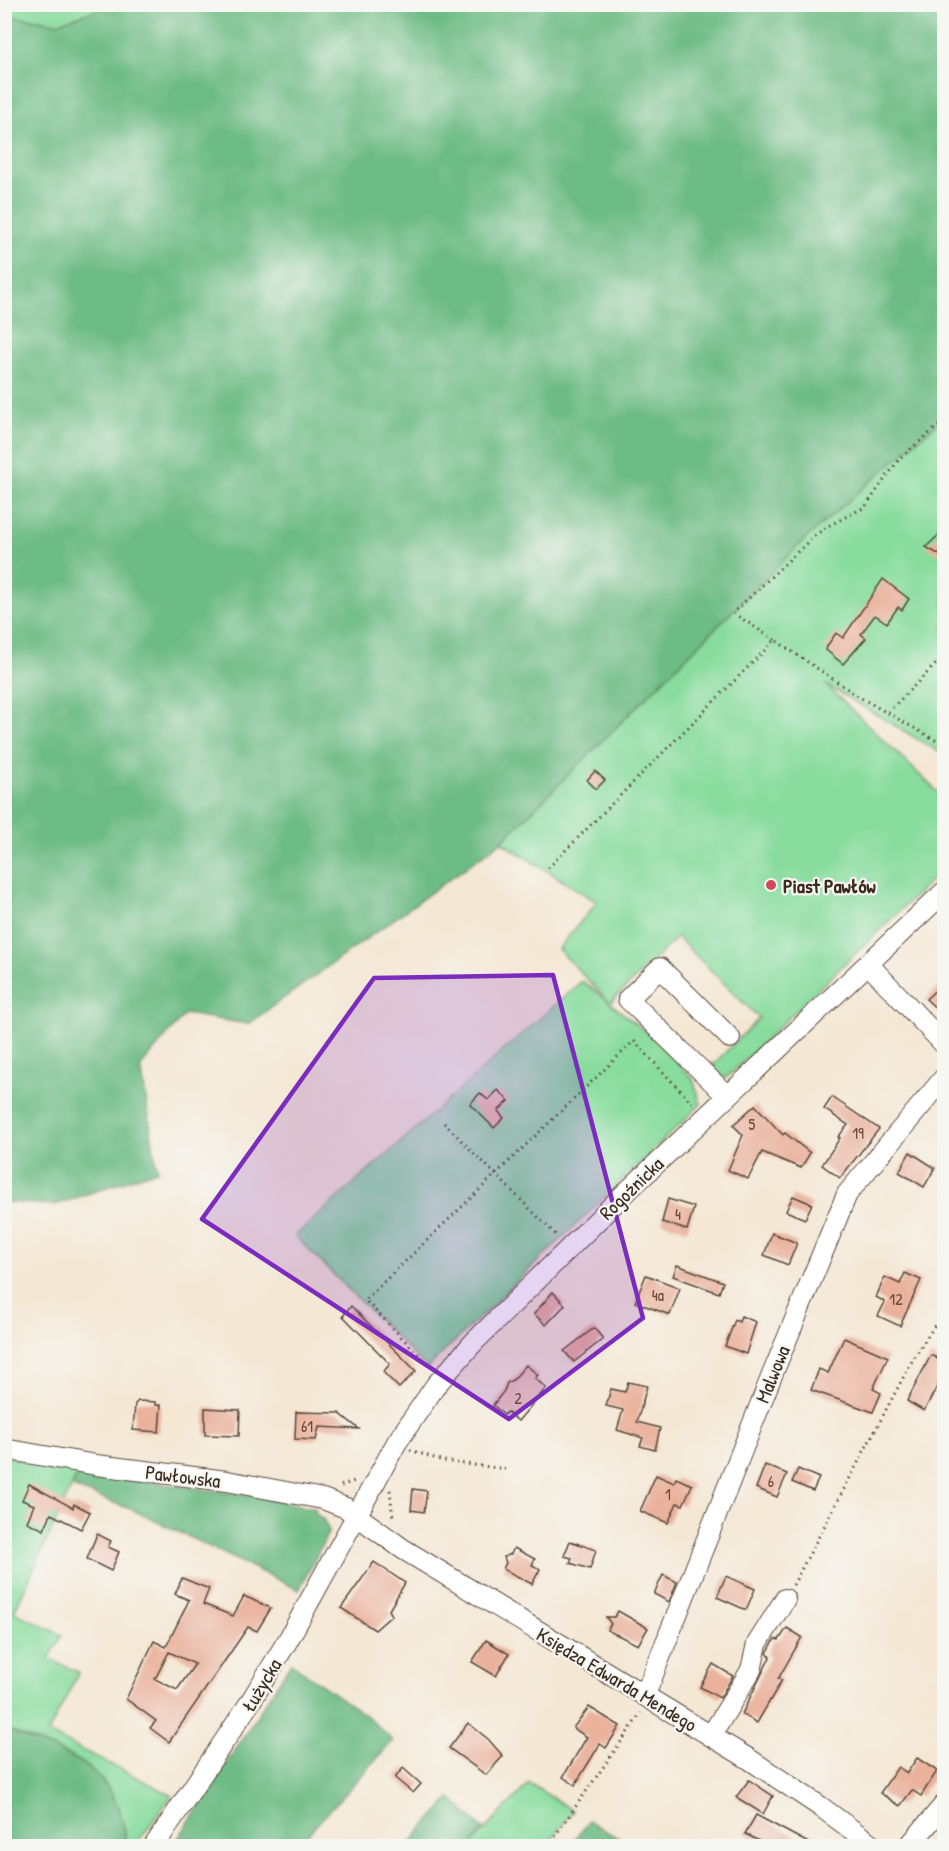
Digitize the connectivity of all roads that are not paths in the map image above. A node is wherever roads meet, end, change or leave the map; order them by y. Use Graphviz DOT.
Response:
graph roads {
  1 [pos="945,892"];
  2 [pos="868,964"];
  3 [pos="730,1038"];
  4 [pos="945,1044"];
  5 [pos="945,1078"];
  6 [pos="727,1096"];
  7 [pos="4,1449"];
  8 [pos="356,1517"];
  9 [pos="785,1599"];
  10 [pos="648,1697"];
  11 [pos="711,1736"];
  12 [pos="945,1805"];
  13 [pos="154,1846"];
  14 [pos="874,1846"];
  15 [pos="909,1846"];
  1 -- 2 [label="street, Rogoźnicka"];
  2 -- 4 [label="street"];
  2 -- 6 [label="street, Rogoźnicka"];
  3 -- 6 [label="street"];
  5 -- 10 [label="street, Malwowa"];
  6 -- 8 [label="street, Rogoźnicka"];
  7 -- 8 [label="street, Pawłowska"];
  8 -- 10 [label="street, Księdza Edwarda Mendego"];
  8 -- 13 [label="street, Łużycka"];
  9 -- 11 [label="street"];
  10 -- 11 [label="street, Księdza Edwarda Mendego"];
  11 -- 14 [label="street, Księdza Edwarda Mendego"];
  12 -- 15 [label="street"];
}
